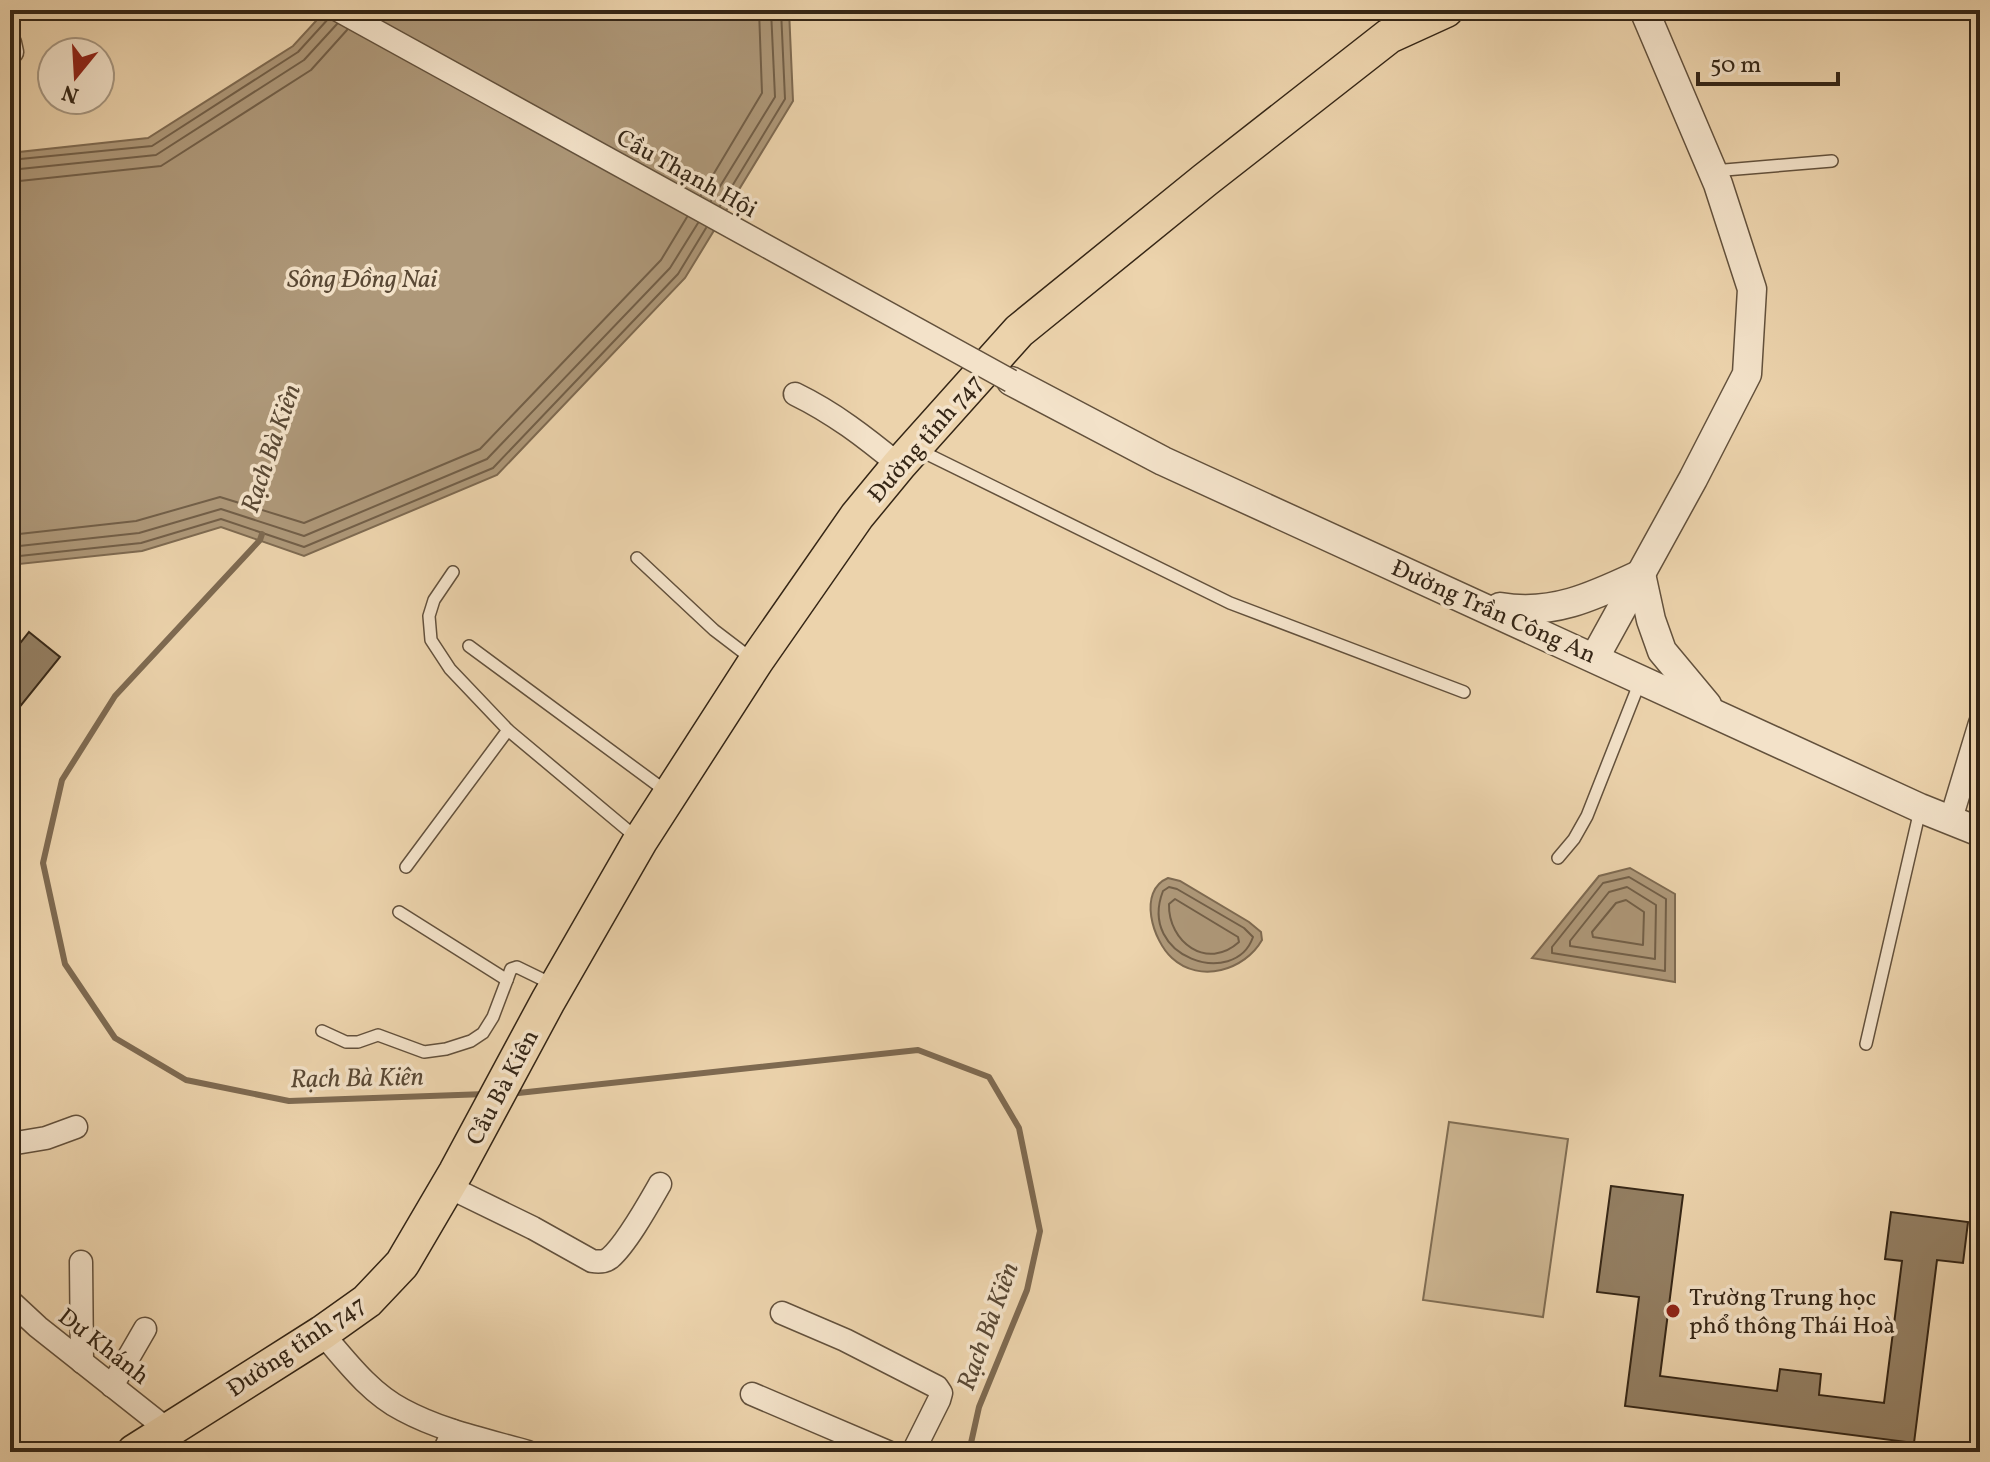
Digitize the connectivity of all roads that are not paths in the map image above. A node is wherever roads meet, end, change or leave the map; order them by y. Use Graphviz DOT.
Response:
graph roads {
  1 [pos="338,10"];
  2 [pos="1446,10"];
  3 [pos="1644,11"];
  4 [pos="1832,161"];
  5 [pos="1712,171"];
  6 [pos="1011,381"];
  7 [pos="795,394"];
  8 [pos="907,456"];
  9 [pos="637,558"];
  10 [pos="453,572"];
  11 [pos="1641,574"];
  12 [pos="1474,602"];
  13 [pos="469,646"];
  14 [pos="1595,657"];
  15 [pos="756,661"];
  16 [pos="1642,678"];
  17 [pos="1464,692"];
  18 [pos="1713,711"];
  19 [pos="1980,723"];
  20 [pos="508,730"];
  21 [pos="671,794"];
  22 [pos="1920,808"];
  23 [pos="1951,819"];
  24 [pos="1980,832"];
  25 [pos="640,841"];
  26 [pos="1558,858"];
  27 [pos="406,867"];
  28 [pos="399,912"];
  29 [pos="507,980"];
  30 [pos="552,994"];
  31 [pos="322,1031"];
  32 [pos="1866,1044"];
  33 [pos="76,1127"];
  34 [pos="10,1144"];
  35 [pos="451,1179"];
  36 [pos="660,1184"];
  37 [pos="81,1262"];
  38 [pos="10,1301"];
  39 [pos="782,1313"];
  40 [pos="145,1329"];
  41 [pos="322,1333"];
  42 [pos="82,1362"];
  43 [pos="112,1386"];
  44 [pos="752,1394"];
  45 [pos="168,1430"];
  46 [pos="453,1431"];
  47 [pos="134,1452"];
  48 [pos="444,1452"];
  49 [pos="528,1452"];
  50 [pos="888,1452"];
  51 [pos="913,1452"];
  1 -- 6 [label="street, Cầu Thạnh Hội, bridge"];
  2 -- 8 [label="main road, Đường tỉnh 747"];
  3 -- 5 [label="street"];
  4 -- 5 [label="lane"];
  5 -- 11 [label="street"];
  6 -- 12 [label="street, Đường Trần Công An"];
  7 -- 8 [label="street"];
  8 -- 15 [label="main road, Đường tỉnh 747"];
  8 -- 17 [label="lane"];
  9 -- 15 [label="lane"];
  10 -- 20 [label="lane"];
  11 -- 12 [label="street"];
  11 -- 14 [label="street"];
  11 -- 18 [label="street"];
  12 -- 14 [label="street, Đường Trần Công An"];
  13 -- 21 [label="lane"];
  14 -- 16 [label="street, Đường Trần Công An"];
  15 -- 21 [label="main road, Đường tỉnh 747"];
  16 -- 18 [label="street, Đường Trần Công An"];
  16 -- 26 [label="lane"];
  18 -- 22 [label="street, Đường Trần Công An"];
  19 -- 23 [label="street"];
  20 -- 25 [label="lane"];
  20 -- 27 [label="lane"];
  21 -- 25 [label="main road, Đường tỉnh 747"];
  22 -- 23 [label="street, Đường Trần Công An"];
  22 -- 32 [label="lane"];
  23 -- 24 [label="street, Đường Trần Công An"];
  25 -- 30 [label="main road, Đường tỉnh 747"];
  28 -- 29 [label="lane"];
  29 -- 30 [label="lane"];
  29 -- 31 [label="lane"];
  30 -- 35 [label="main road, Cầu Bà Kiên"];
  33 -- 34 [label="street"];
  35 -- 36 [label="street"];
  35 -- 41 [label="main road, Đường tỉnh 747"];
  37 -- 42 [label="street"];
  38 -- 42 [label="street, Dư Khánh"];
  39 -- 51 [label="street"];
  40 -- 43 [label="street"];
  41 -- 45 [label="main road, Đường tỉnh 747"];
  41 -- 46 [label="street"];
  42 -- 43 [label="street, Dư Khánh"];
  43 -- 45 [label="street, Dư Khánh"];
  44 -- 50 [label="street"];
  45 -- 47 [label="main road, Đường tỉnh 747"];
  46 -- 48 [label="street"];
  46 -- 49 [label="street"];
}
